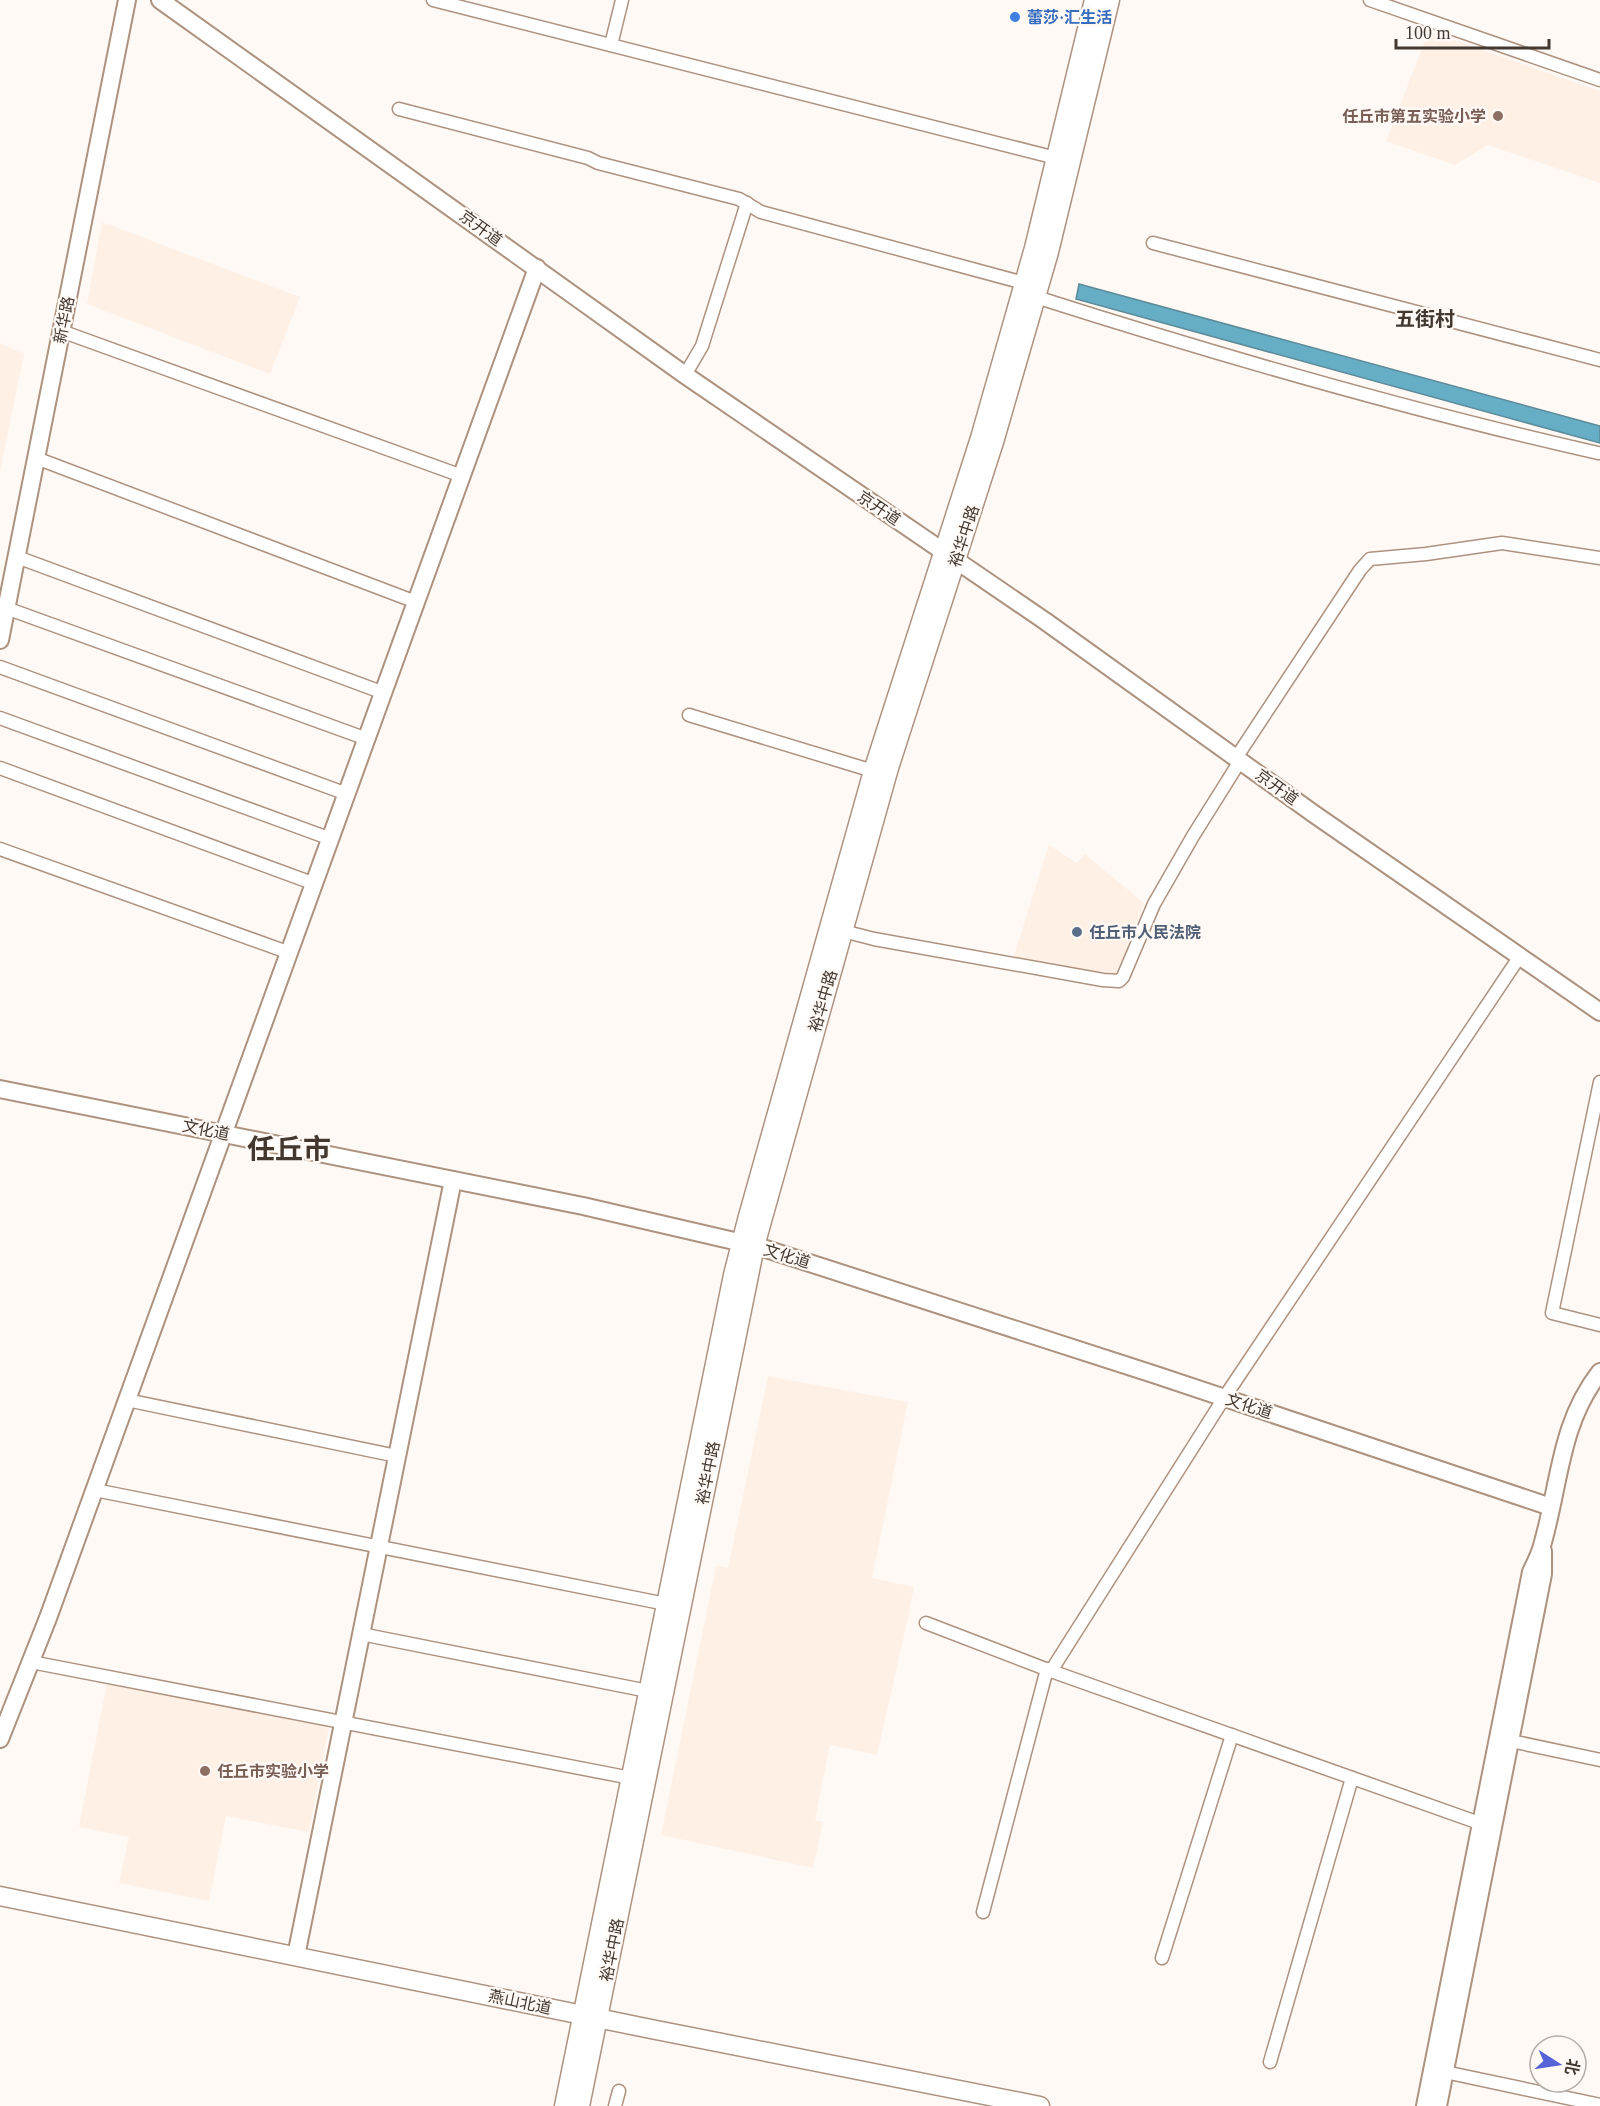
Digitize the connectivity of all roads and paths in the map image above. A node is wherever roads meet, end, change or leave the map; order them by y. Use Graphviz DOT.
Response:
graph roads {
  1 [pos="127,0"];
  2 [pos="160,0"];
  3 [pos="433,0"];
  4 [pos="622,0"];
  5 [pos="1094,0"];
  6 [pos="1110,0"];
  7 [pos="1370,0"];
  8 [pos="611,45"];
  9 [pos="1600,80"];
  10 [pos="399,109"];
  11 [pos="1056,158"];
  12 [pos="747,203"];
  13 [pos="1153,243"];
  14 [pos="537,268"];
  15 [pos="1030,290"];
  16 [pos="62,331"];
  17 [pos="1600,360"];
  18 [pos="685,375"];
  19 [pos="1598,453"];
  20 [pos="36,458"];
  21 [pos="462,476"];
  22 [pos="950,556"];
  23 [pos="16,557"];
  24 [pos="1600,558"];
  25 [pos="416,602"];
  26 [pos="6,608"];
  27 [pos="0,640"];
  28 [pos="0,667"];
  29 [pos="384,693"];
  30 [pos="689,715"];
  31 [pos="0,718"];
  32 [pos="367,739"];
  33 [pos="1238,760"];
  34 [pos="0,768"];
  35 [pos="873,771"];
  36 [pos="347,794"];
  37 [pos="331,839"];
  38 [pos="0,849"];
  39 [pos="315,884"];
  40 [pos="843,931"];
  41 [pos="290,953"];
  42 [pos="1520,956"];
  43 [pos="1600,1012"];
  44 [pos="1600,1082"];
  45 [pos="0,1089"];
  46 [pos="225,1134"];
  47 [pos="453,1180"];
  48 [pos="748,1244"];
  49 [pos="1600,1325"];
  50 [pos="1600,1372"];
  51 [pos="1224,1398"];
  52 [pos="128,1401"];
  53 [pos="397,1456"];
  54 [pos="95,1490"];
  55 [pos="1551,1507"];
  56 [pos="1543,1544"];
  57 [pos="378,1547"];
  58 [pos="666,1604"];
  59 [pos="926,1623"];
  60 [pos="361,1634"];
  61 [pos="31,1662"];
  62 [pos="1049,1670"];
  63 [pos="648,1691"];
  64 [pos="343,1722"];
  65 [pos="1232,1735"];
  66 [pos="0,1739"];
  67 [pos="1511,1741"];
  68 [pos="1600,1760"];
  69 [pos="630,1778"];
  70 [pos="1352,1778"];
  71 [pos="1482,1824"];
  72 [pos="0,1896"];
  73 [pos="0,1908"];
  74 [pos="983,1912"];
  75 [pos="296,1956"];
  76 [pos="1162,1958"];
  77 [pos="589,2022"];
  78 [pos="1270,2062"];
  79 [pos="1445,2072"];
  80 [pos="619,2091"];
  81 [pos="1600,2105"];
  82 [pos="564,2106"];
  83 [pos="580,2106"];
  84 [pos="615,2106"];
  85 [pos="980,2106"];
  86 [pos="1040,2106"];
  87 [pos="1425,2106"];
  88 [pos="1438,2106"];
  1 -- 16 [label="main road, 新华路"];
  2 -- 14 [label="main road, 京开道"];
  3 -- 8 [label="street"];
  4 -- 8 [label="street"];
  5 -- 11 [label="main road, 裕华中路"];
  6 -- 15 [label="main road, 裕华中路"];
  7 -- 9 [label="street"];
  8 -- 11 [label="street"];
  10 -- 12 [label="street"];
  11 -- 15 [label="main road, 裕华中路"];
  12 -- 15 [label="street"];
  12 -- 18 [label="street"];
  13 -- 17 [label="street"];
  14 -- 18 [label="main road, 京开道"];
  14 -- 21 [label="main road"];
  15 -- 19 [label="street"];
  15 -- 22 [label="main road, 裕华中路"];
  16 -- 20 [label="main road, 新华路"];
  16 -- 21 [label="street"];
  18 -- 22 [label="main road, 京开道"];
  20 -- 23 [label="main road, 新华路"];
  20 -- 25 [label="street"];
  21 -- 25 [label="main road"];
  22 -- 33 [label="main road, 京开道"];
  22 -- 35 [label="main road, 裕华中路"];
  22 -- 40 [label="main road, 裕华中路"];
  23 -- 26 [label="main road, 新华路"];
  23 -- 29 [label="street"];
  24 -- 33 [label="street"];
  25 -- 29 [label="main road"];
  26 -- 27 [label="main road, 新华路"];
  26 -- 32 [label="street"];
  28 -- 36 [label="street"];
  29 -- 32 [label="main road"];
  30 -- 35 [label="street"];
  31 -- 37 [label="street"];
  32 -- 36 [label="main road"];
  33 -- 40 [label="street"];
  33 -- 42 [label="main road, 京开道"];
  34 -- 39 [label="street"];
  35 -- 48 [label="main road, 裕华中路"];
  36 -- 37 [label="main road"];
  37 -- 39 [label="main road"];
  38 -- 41 [label="street"];
  39 -- 41 [label="main road"];
  40 -- 48 [label="main road, 裕华中路"];
  41 -- 46 [label="main road"];
  42 -- 43 [label="main road, 京开道"];
  42 -- 51 [label="street"];
  44 -- 49 [label="street"];
  45 -- 46 [label="main road, 文化道"];
  46 -- 47 [label="main road, 文化道"];
  46 -- 52 [label="main road"];
  47 -- 48 [label="main road, 文化道"];
  47 -- 53 [label="main road"];
  48 -- 51 [label="main road, 文化道"];
  48 -- 58 [label="main road, 裕华中路"];
  48 -- 77 [label="main road, 裕华中路"];
  50 -- 55 [label="main road"];
  51 -- 55 [label="main road, 文化道"];
  51 -- 62 [label="street"];
  52 -- 53 [label="street"];
  52 -- 54 [label="main road"];
  53 -- 57 [label="main road"];
  54 -- 57 [label="street"];
  54 -- 61 [label="main road"];
  55 -- 56 [label="main road"];
  56 -- 67 [label="main road"];
  56 -- 71 [label="main road"];
  57 -- 58 [label="street"];
  57 -- 60 [label="main road"];
  58 -- 63 [label="main road, 裕华中路"];
  59 -- 62 [label="street"];
  60 -- 63 [label="street"];
  60 -- 64 [label="main road"];
  61 -- 64 [label="street"];
  61 -- 66 [label="main road"];
  62 -- 65 [label="street"];
  62 -- 74 [label="street"];
  63 -- 69 [label="main road, 裕华中路"];
  64 -- 69 [label="street"];
  64 -- 75 [label="main road"];
  65 -- 70 [label="street"];
  65 -- 76 [label="street"];
  67 -- 68 [label="street"];
  67 -- 79 [label="main road"];
  69 -- 77 [label="main road, 裕华中路"];
  70 -- 71 [label="street"];
  70 -- 78 [label="street"];
  71 -- 87 [label="main road"];
  72 -- 75 [label="main road, 燕山北道"];
  73 -- 77 [label="main road, 燕山北道"];
  75 -- 77 [label="main road, 燕山北道"];
  77 -- 82 [label="main road"];
  77 -- 83 [label="main road"];
  77 -- 85 [label="main road, 燕山北道"];
  77 -- 86 [label="main road, 燕山北道"];
  79 -- 81 [label="street"];
  79 -- 88 [label="main road"];
  80 -- 84 [label="street"];
}
